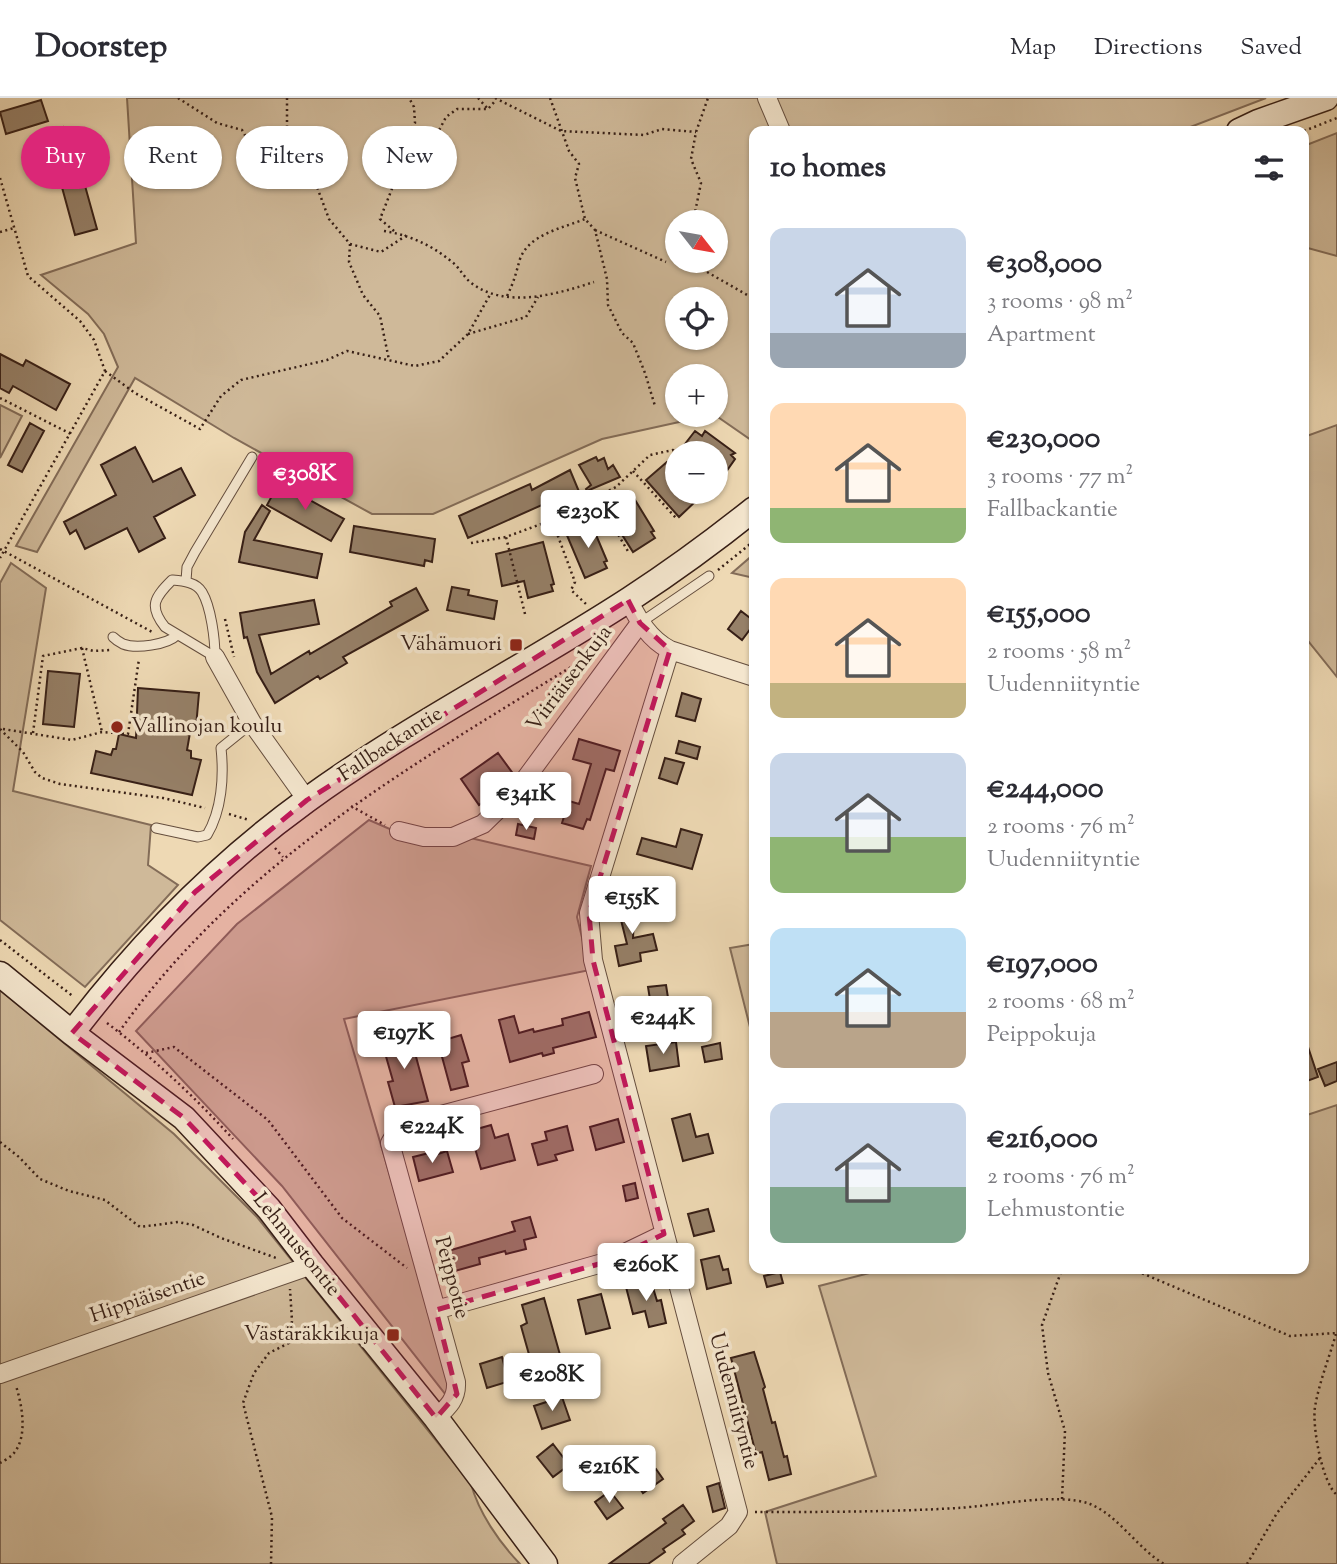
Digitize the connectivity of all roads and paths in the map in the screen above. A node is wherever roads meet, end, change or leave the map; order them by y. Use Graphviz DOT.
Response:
graph roads {
  1 [pos="178,98"];
  2 [pos="286,98"];
  3 [pos="409,98"];
  4 [pos="478,98"];
  5 [pos="550,98"];
  6 [pos="767,98"];
  7 [pos="1326,98"];
  8 [pos="496,99"];
  9 [pos="707,99"];
  10 [pos="488,108"];
  11 [pos="1337,118"];
  12 [pos="287,126"];
  13 [pos="413,126"];
  14 [pos="441,126"];
  15 [pos="779,126"];
  16 [pos="1250,126"];
  17 [pos="236,128"];
  18 [pos="1309,129"];
  19 [pos="562,131"];
  20 [pos="696,132"];
  21 [pos="0,178"];
  22 [pos="318,189"];
  23 [pos="392,189"];
  24 [pos="695,210"];
  25 [pos="585,219"];
  26 [pos="14,228"];
  27 [pos="595,230"];
  28 [pos="384,231"];
  29 [pos="0,232"];
  30 [pos="397,233"];
  31 [pos="407,235"];
  32 [pos="350,244"];
  33 [pos="665,262"];
  34 [pos="709,273"];
  35 [pos="594,282"];
  36 [pos="491,293"];
  37 [pos="507,296"];
  38 [pos="538,296"];
  39 [pos="749,296"];
  40 [pos="468,334"];
  41 [pos="389,360"];
  42 [pos="105,372"];
  43 [pos="0,398"];
  44 [pos="655,406"];
  45 [pos="71,434"];
  46 [pos="665,452"];
  47 [pos="252,457"];
  48 [pos="634,471"];
  49 [pos="596,497"];
  50 [pos="749,513"];
  51 [pos="676,518"];
  52 [pos="552,520"];
  53 [pos="506,537"];
  54 [pos="471,543"];
  55 [pos="749,545"];
  56 [pos="2,550"];
  57 [pos="629,553"];
  58 [pos="0,556"];
  59 [pos="709,576"];
  60 [pos="186,581"];
  61 [pos="571,590"];
  62 [pos="628,600"];
  63 [pos="524,614"];
  64 [pos="224,615"];
  65 [pos="640,624"];
  66 [pos="113,637"];
  67 [pos="174,638"];
  68 [pos="610,643"];
  69 [pos="82,648"];
  70 [pos="140,649"];
  71 [pos="117,650"];
  72 [pos="670,650"];
  73 [pos="215,657"];
  74 [pos="235,661"];
  75 [pos="749,675"];
  76 [pos="252,723"];
  77 [pos="0,729"];
  78 [pos="102,732"];
  79 [pos="33,733"];
  80 [pos="307,800"];
  81 [pos="351,806"];
  82 [pos="217,811"];
  83 [pos="250,820"];
  84 [pos="156,828"];
  85 [pos="399,831"];
  86 [pos="0,940"];
  87 [pos="0,974"];
  88 [pos="65,990"];
  89 [pos="119,1032"];
  90 [pos="72,1033"];
  91 [pos="146,1053"];
  92 [pos="594,1074"];
  93 [pos="0,1142"];
  94 [pos="664,1234"];
  95 [pos="300,1269"];
  96 [pos="1060,1274"];
  97 [pos="1144,1274"];
  98 [pos="429,1285"];
  99 [pos="436,1310"];
  100 [pos="1337,1334"];
  101 [pos="6,1372"];
  102 [pos="436,1418"];
  103 [pos="1320,1458"];
  104 [pos="0,1464"];
  105 [pos="1337,1495"];
  106 [pos="1062,1499"];
  107 [pos="737,1506"];
  108 [pos="271,1564"];
  109 [pos="545,1564"];
  110 [pos="682,1564"];
  111 [pos="1164,1564"];
  112 [pos="1247,1564"];
  1 -- 17 [label="path"];
  2 -- 12 [label="path"];
  3 -- 13 [label="path"];
  4 -- 10 [label="path"];
  5 -- 19 [label="path"];
  6 -- 15 [label="street"];
  7 -- 16 [label="street"];
  8 -- 10 [label="path"];
  8 -- 19 [label="path"];
  9 -- 20 [label="path"];
  10 -- 14 [label="path"];
  11 -- 18 [label="path"];
  19 -- 20 [label="path"];
  19 -- 25 [label="path"];
  20 -- 24 [label="path"];
  21 -- 26 [label="path"];
  22 -- 32 [label="path"];
  23 -- 30 [label="path"];
  25 -- 27 [label="path"];
  25 -- 37 [label="path"];
  26 -- 29 [label="path"];
  26 -- 42 [label="path"];
  27 -- 33 [label="path"];
  27 -- 44 [label="path"];
  28 -- 30 [label="path"];
  30 -- 31 [label="path"];
  31 -- 32 [label="path"];
  31 -- 36 [label="path"];
  32 -- 41 [label="path"];
  34 -- 39 [label="path"];
  35 -- 38 [label="path"];
  36 -- 37 [label="path"];
  36 -- 40 [label="path"];
  37 -- 38 [label="path"];
  38 -- 40 [label="path"];
  40 -- 41 [label="path"];
  41 -- 42 [label="path"];
  42 -- 45 [label="path"];
  43 -- 45 [label="path"];
  45 -- 56 [label="path"];
  46 -- 48 [label="path"];
  47 -- 60 [label="lane"];
  48 -- 49 [label="path"];
  48 -- 51 [label="path"];
  49 -- 52 [label="path"];
  49 -- 57 [label="path"];
  50 -- 62 [label="street, Fallbackantie"];
  52 -- 53 [label="path"];
  52 -- 61 [label="path"];
  53 -- 54 [label="path"];
  53 -- 63 [label="path"];
  55 -- 59 [label="path"];
  56 -- 58 [label="path"];
  56 -- 67 [label="path"];
  59 -- 65 [label="lane"];
  60 -- 67 [label="lane"];
  60 -- 73 [label="lane"];
  62 -- 65 [label="street"];
  62 -- 80 [label="street, Fallbackantie"];
  64 -- 74 [label="path"];
  65 -- 72 [label="street"];
  65 -- 85 [label="street, Viiriäisenkuja"];
  66 -- 67 [label="lane"];
  67 -- 73 [label="lane"];
  68 -- 81 [label="path"];
  69 -- 71 [label="path"];
  69 -- 78 [label="path"];
  69 -- 79 [label="path"];
  70 -- 78 [label="path"];
  72 -- 75 [label="street"];
  72 -- 94 [label="street, Uudenniityntie"];
  73 -- 76 [label="street"];
  76 -- 80 [label="street"];
  76 -- 82 [label="lane"];
  77 -- 79 [label="path"];
  77 -- 82 [label="path"];
  78 -- 79 [label="path"];
  80 -- 90 [label="street, Fallbackantie"];
  81 -- 85 [label="path"];
  81 -- 89 [label="path"];
  82 -- 83 [label="path"];
  82 -- 84 [label="lane"];
  86 -- 88 [label="path"];
  87 -- 90 [label="street, Lehmustontie"];
  90 -- 95 [label="street, Lehmustontie"];
  91 -- 98 [label="path"];
  92 -- 98 [label="street, Peippotie"];
  93 -- 95 [label="path"];
  94 -- 99 [label="street"];
  94 -- 107 [label="street, Uudenniityntie"];
  95 -- 101 [label="street, Hippiäisentie"];
  95 -- 102 [label="street, Lehmustontie"];
  95 -- 108 [label="path"];
  96 -- 106 [label="path"];
  97 -- 100 [label="path"];
  98 -- 99 [label="street, Peippotie"];
  99 -- 102 [label="street, Peippotie"];
  100 -- 103 [label="path"];
  101 -- 104 [label="path"];
  102 -- 109 [label="street, Lehmustontie"];
  103 -- 105 [label="path"];
  103 -- 112 [label="path"];
  106 -- 107 [label="path"];
  106 -- 111 [label="path"];
  107 -- 110 [label="street"];
}
